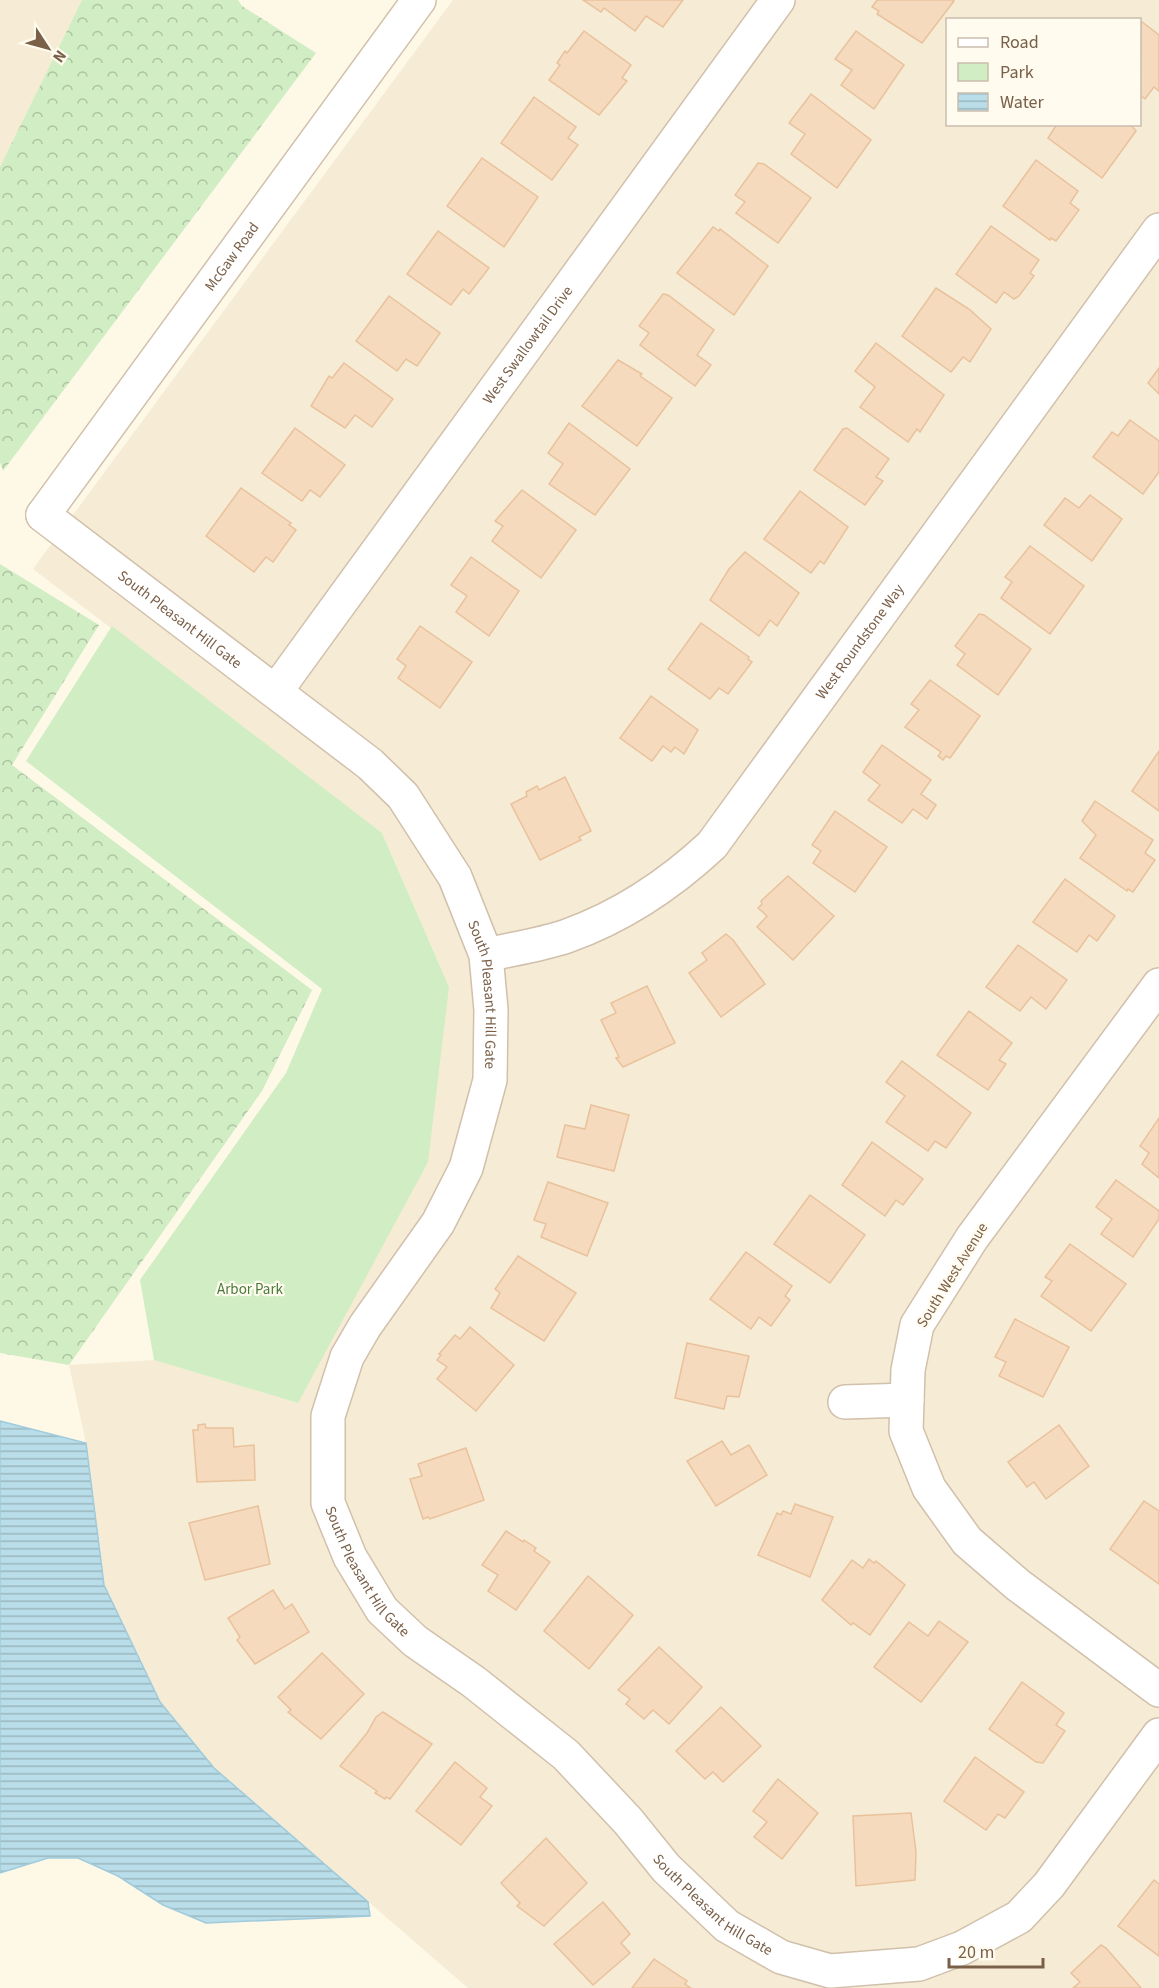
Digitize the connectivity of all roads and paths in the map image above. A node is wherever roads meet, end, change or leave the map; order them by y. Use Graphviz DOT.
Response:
graph roads {
  1 [pos="419,0"];
  2 [pos="778,0"];
  3 [pos="1158,232"];
  4 [pos="43,515"];
  5 [pos="276,691"];
  6 [pos="486,955"];
  7 [pos="1159,985"];
  8 [pos="908,1400"];
  9 [pos="845,1402"];
  10 [pos="1159,1690"];
  11 [pos="1159,1735"];
  1 -- 4 [label="street, McGaw Road"];
  2 -- 5 [label="street, West Swallowtail Drive"];
  3 -- 6 [label="street, West Roundstone Way"];
  4 -- 5 [label="street, South Pleasant Hill Gate"];
  5 -- 6 [label="street, South Pleasant Hill Gate"];
  6 -- 11 [label="street, South Pleasant Hill Gate"];
  7 -- 8 [label="street, South West Avenue"];
  8 -- 9 [label="street"];
  8 -- 10 [label="street, South West Avenue"];
}
